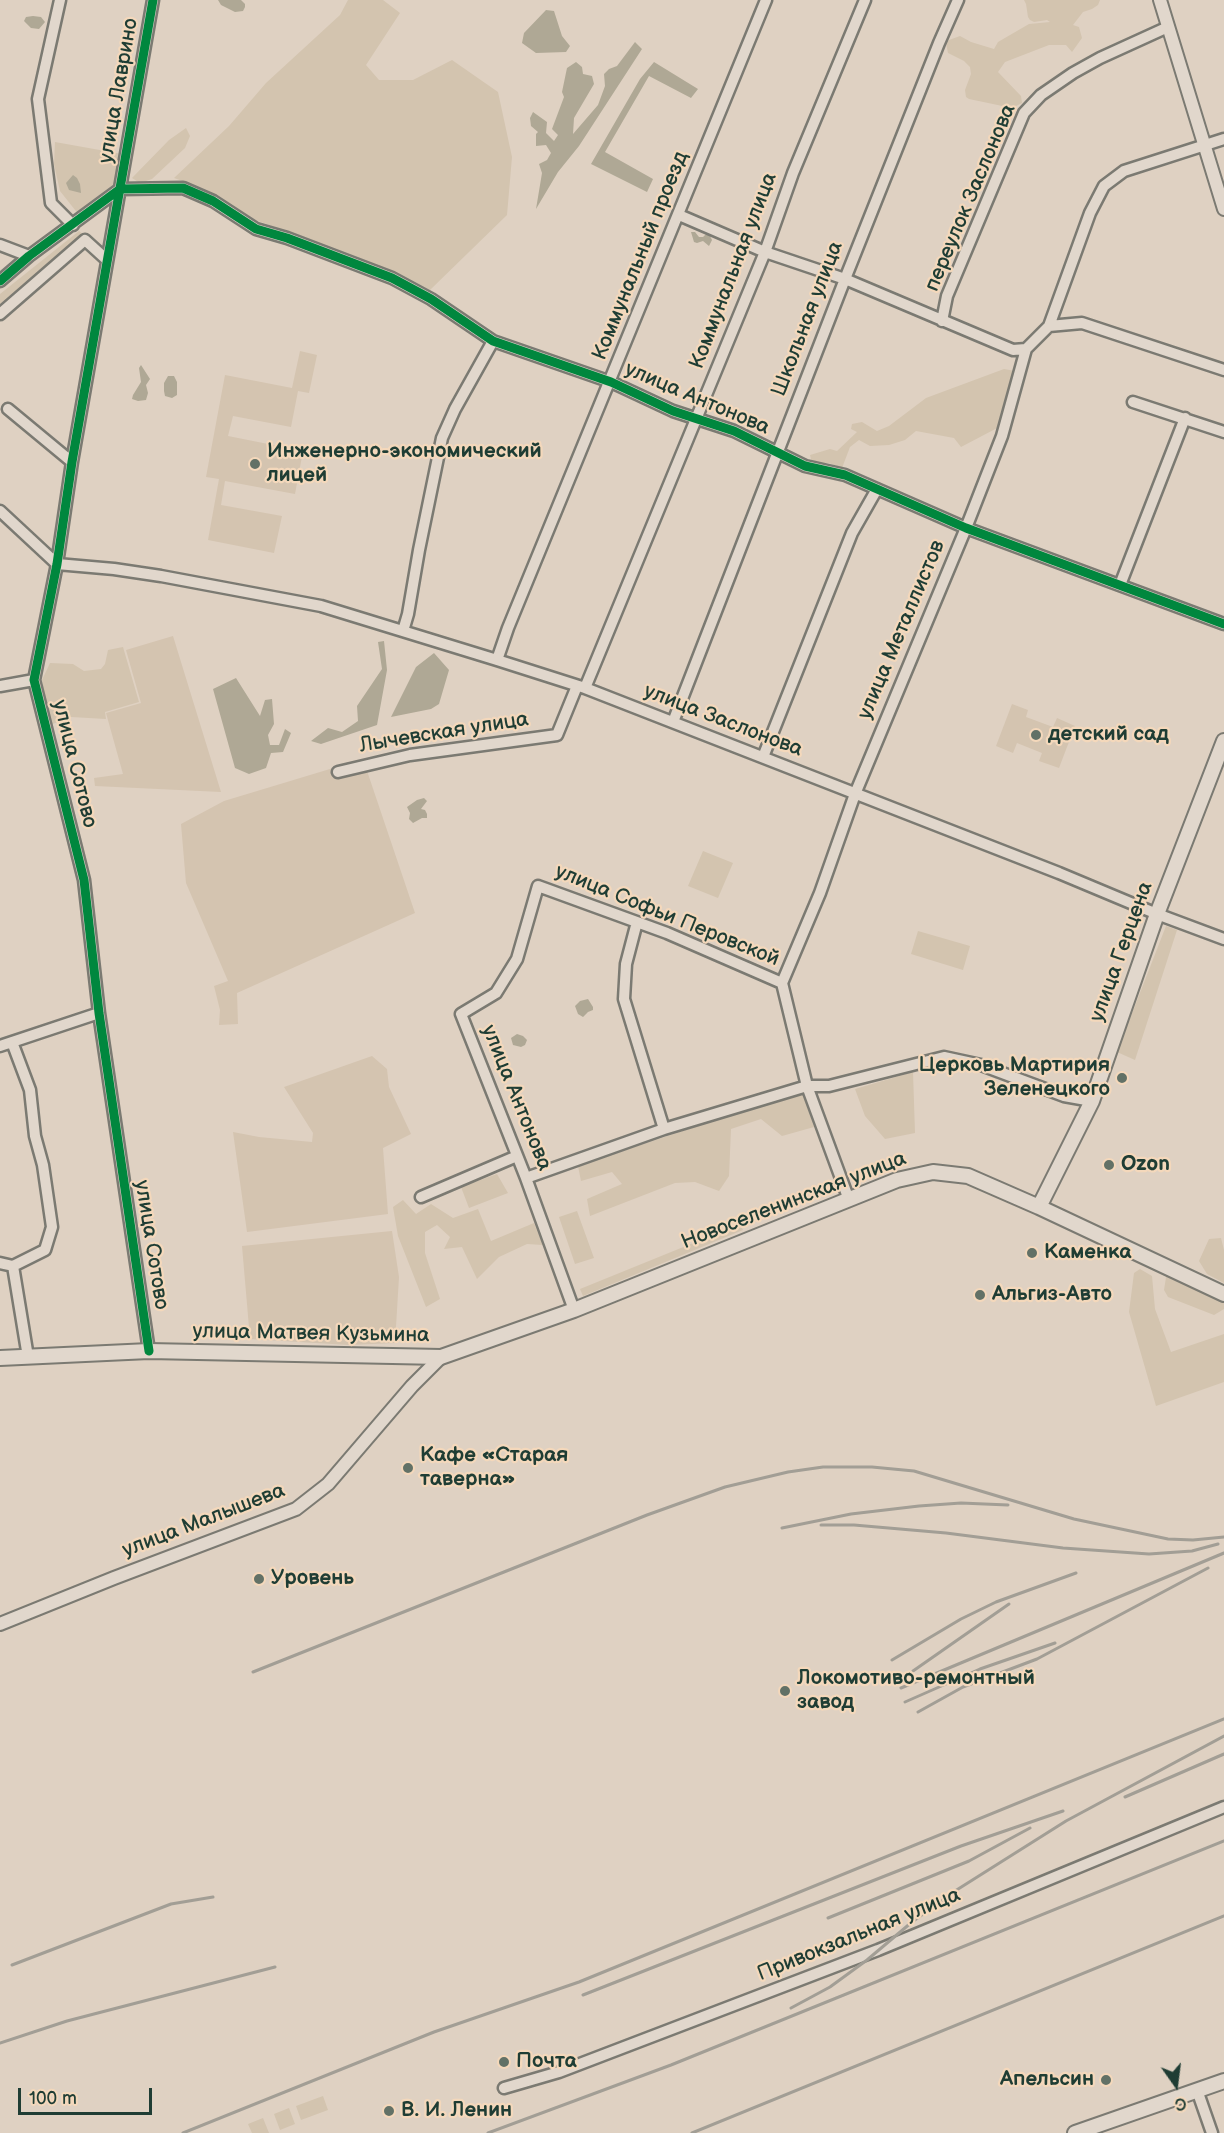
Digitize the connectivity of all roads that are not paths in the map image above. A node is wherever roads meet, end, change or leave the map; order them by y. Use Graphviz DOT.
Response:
graph roads {
  1 [pos="55,0"];
  2 [pos="60,0"];
  3 [pos="153,0"];
  4 [pos="766,0"];
  5 [pos="865,0"];
  6 [pos="958,0"];
  7 [pos="1160,0"];
  8 [pos="1168,27"];
  9 [pos="1224,139"];
  10 [pos="1204,146"];
  11 [pos="120,189"];
  12 [pos="1224,209"];
  13 [pos="679,215"];
  14 [pos="73,225"];
  15 [pos="0,245"];
  16 [pos="765,252"];
  17 [pos="29,256"];
  18 [pos="107,260"];
  19 [pos="845,279"];
  20 [pos="0,281"];
  21 [pos="0,314"];
  22 [pos="942,321"];
  23 [pos="1049,326"];
  24 [pos="493,341"];
  25 [pos="1026,350"];
  26 [pos="1224,370"];
  27 [pos="611,382"];
  28 [pos="1133,402"];
  29 [pos="8,409"];
  30 [pos="697,418"];
  31 [pos="1185,418"];
  32 [pos="1224,432"];
  33 [pos="776,452"];
  34 [pos="72,462"];
  35 [pos="877,489"];
  36 [pos="0,511"];
  37 [pos="966,528"];
  38 [pos="57,564"];
  39 [pos="1120,585"];
  40 [pos="1224,624"];
  41 [pos="402,631"];
  42 [pos="497,660"];
  43 [pos="34,680"];
  44 [pos="0,686"];
  45 [pos="581,687"];
  46 [pos="673,722"];
  47 [pos="557,735"];
  48 [pos="1224,741"];
  49 [pos="763,758"];
  50 [pos="338,772"];
  51 [pos="855,794"];
  52 [pos="538,886"];
  53 [pos="1157,914"];
  54 [pos="637,922"];
  55 [pos="1224,939"];
  56 [pos="782,983"];
  57 [pos="99,1013"];
  58 [pos="12,1042"];
  59 [pos="0,1046"];
  60 [pos="807,1086"];
  61 [pos="1092,1101"];
  62 [pos="664,1129"];
  63 [pos="518,1156"];
  64 [pos="526,1178"];
  65 [pos="421,1197"];
  66 [pos="849,1200"];
  67 [pos="1039,1207"];
  68 [pos="0,1263"];
  69 [pos="13,1266"];
  70 [pos="1224,1294"];
  71 [pos="574,1310"];
  72 [pos="149,1351"];
  73 [pos="28,1357"];
  74 [pos="441,1357"];
  75 [pos="0,1358"];
  76 [pos="0,1624"];
  77 [pos="1224,1807"];
  78 [pos="1224,2081"];
  79 [pos="504,2088"];
  80 [pos="1197,2090"];
  81 [pos="1075,2133"];
  82 [pos="1212,2133"];
  1 -- 2 [label="street"];
  2 -- 14 [label="street"];
  3 -- 11 [label="street, улица Лаврино"];
  4 -- 13 [label="street, Коммунальный проезд"];
  5 -- 16 [label="street, Коммунальная улица"];
  6 -- 19 [label="street, Школьная улица"];
  7 -- 8 [label="street"];
  8 -- 10 [label="street"];
  8 -- 22 [label="street, переулок Заслонова"];
  9 -- 10 [label="street, улица Металлистов"];
  10 -- 12 [label="street"];
  10 -- 23 [label="street, улица Металлистов"];
  11 -- 14 [label="street"];
  11 -- 18 [label="street, улица Сотово"];
  11 -- 24 [label="street, улица Антонова"];
  13 -- 16 [label="street"];
  13 -- 27 [label="street, Коммунальный проезд"];
  14 -- 17 [label="street"];
  15 -- 17 [label="street"];
  16 -- 19 [label="street"];
  16 -- 30 [label="street, Коммунальная улица"];
  17 -- 20 [label="street"];
  18 -- 21 [label="street"];
  18 -- 34 [label="street, улица Сотово"];
  19 -- 22 [label="street"];
  19 -- 33 [label="street, Школьная улица"];
  22 -- 25 [label="street"];
  23 -- 25 [label="street, улица Металлистов"];
  23 -- 26 [label="street"];
  24 -- 27 [label="street, улица Антонова"];
  24 -- 41 [label="street"];
  25 -- 37 [label="street, улица Металлистов"];
  27 -- 30 [label="street, улица Антонова"];
  27 -- 42 [label="street, Коммунальный проезд"];
  28 -- 31 [label="street"];
  29 -- 34 [label="street"];
  30 -- 33 [label="street, улица Антонова"];
  30 -- 45 [label="street, Коммунальная улица"];
  31 -- 32 [label="street"];
  31 -- 39 [label="street"];
  33 -- 35 [label="street, улица Антонова"];
  33 -- 46 [label="street, Школьная улица"];
  34 -- 38 [label="street, улица Сотово"];
  35 -- 37 [label="street, улица Антонова"];
  35 -- 49 [label="street"];
  36 -- 38 [label="street"];
  37 -- 39 [label="street, улица Антонова"];
  37 -- 51 [label="street, улица Металлистов"];
  38 -- 41 [label="street, улица Заслонова"];
  38 -- 43 [label="street, улица Сотово"];
  39 -- 40 [label="street, улица Антонова"];
  41 -- 42 [label="street, улица Заслонова"];
  42 -- 45 [label="street, улица Заслонова"];
  43 -- 44 [label="street"];
  43 -- 57 [label="street, улица Сотово"];
  45 -- 46 [label="street, улица Заслонова"];
  45 -- 47 [label="street, Коммунальная улица"];
  46 -- 49 [label="street, улица Заслонова"];
  47 -- 50 [label="street, Лычевская улица"];
  48 -- 53 [label="main road, улица Герцена"];
  49 -- 51 [label="street, улица Заслонова"];
  51 -- 53 [label="street, улица Заслонова"];
  51 -- 56 [label="street, улица Металлистов"];
  52 -- 54 [label="street, улица Софьи Перовской"];
  52 -- 63 [label="street, улица Антонова"];
  53 -- 55 [label="street, улица Заслонова"];
  53 -- 61 [label="main road, улица Герцена"];
  54 -- 56 [label="street, улица Софьи Перовской"];
  54 -- 62 [label="street"];
  56 -- 60 [label="street"];
  57 -- 58 [label="street"];
  57 -- 72 [label="street, улица Сотово"];
  58 -- 59 [label="street"];
  58 -- 69 [label="street"];
  60 -- 61 [label="street"];
  60 -- 62 [label="street"];
  60 -- 66 [label="street"];
  61 -- 67 [label="main road, улица Герцена"];
  62 -- 64 [label="street"];
  63 -- 64 [label="street, улица Антонова"];
  63 -- 65 [label="street"];
  64 -- 71 [label="street, улица Антонова"];
  66 -- 67 [label="main road, Новоселенинская улица"];
  66 -- 71 [label="main road, Новоселенинская улица"];
  67 -- 70 [label="main road, Новоселенинская улица"];
  68 -- 69 [label="street"];
  69 -- 73 [label="street"];
  71 -- 74 [label="main road, Новоселенинская улица"];
  72 -- 73 [label="main road, улица Матвея Кузьмина"];
  72 -- 74 [label="main road, улица Матвея Кузьмина"];
  73 -- 75 [label="main road, улица Матвея Кузьмина"];
  74 -- 76 [label="street, улица Малышева"];
  77 -- 79 [label="street, Привокзальная улица"];
  78 -- 80 [label="main road"];
  80 -- 81 [label="main road"];
  80 -- 82 [label="street"];
}
